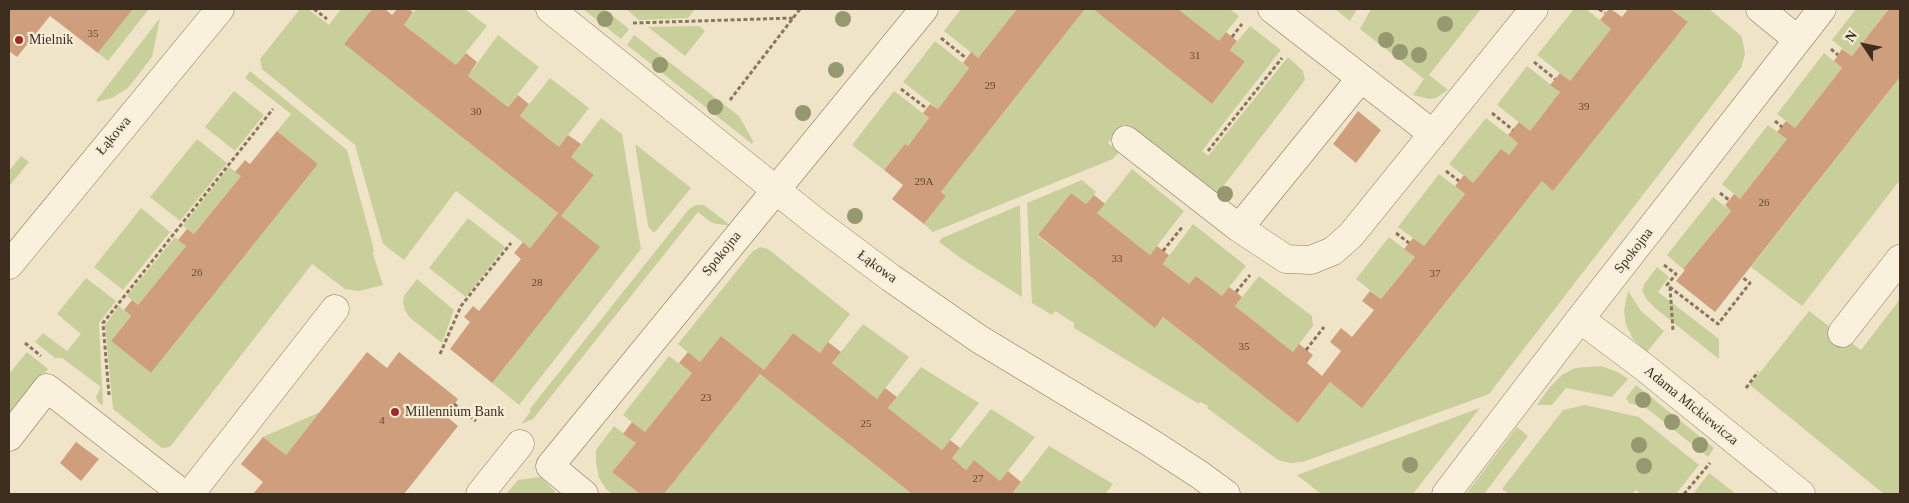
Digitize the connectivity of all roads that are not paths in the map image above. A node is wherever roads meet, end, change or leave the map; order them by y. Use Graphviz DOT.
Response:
graph roads {
  1 [pos="220,9"];
  2 [pos="550,9"];
  3 [pos="924,9"];
  4 [pos="1534,9"];
  5 [pos="1760,9"];
  6 [pos="1822,9"];
  7 [pos="1260,13"];
  8 [pos="1798,40"];
  9 [pos="1361,78"];
  10 [pos="1433,134"];
  11 [pos="1126,140"];
  12 [pos="776,189"];
  13 [pos="1240,228"];
  14 [pos="1900,259"];
  15 [pos="9,265"];
  16 [pos="335,309"];
  17 [pos="1580,319"];
  18 [pos="1842,334"];
  19 [pos="9,437"];
  20 [pos="520,444"];
  21 [pos="183,494"];
  22 [pos="190,494"];
  23 [pos="480,494"];
  24 [pos="584,494"];
  25 [pos="1226,494"];
  26 [pos="1446,494"];
  27 [pos="1801,494"];
  1 -- 15 [label="street, Łąkowa"];
  2 -- 12 [label="street, Łąkowa"];
  3 -- 12 [label="street, Spokojna"];
  4 -- 10 [label="street"];
  5 -- 8 [label="street"];
  6 -- 8 [label="street, Spokojna"];
  7 -- 9 [label="street"];
  8 -- 17 [label="street, Spokojna"];
  9 -- 10 [label="street"];
  9 -- 13 [label="street"];
  10 -- 13 [label="street"];
  11 -- 13 [label="street"];
  12 -- 24 [label="street, Spokojna"];
  12 -- 25 [label="street, Łąkowa"];
  14 -- 18 [label="street"];
  16 -- 22 [label="street"];
  17 -- 26 [label="street, Spokojna"];
  17 -- 27 [label="street, Adama Mickiewicza"];
  19 -- 21 [label="street"];
  20 -- 23 [label="street"];
}
